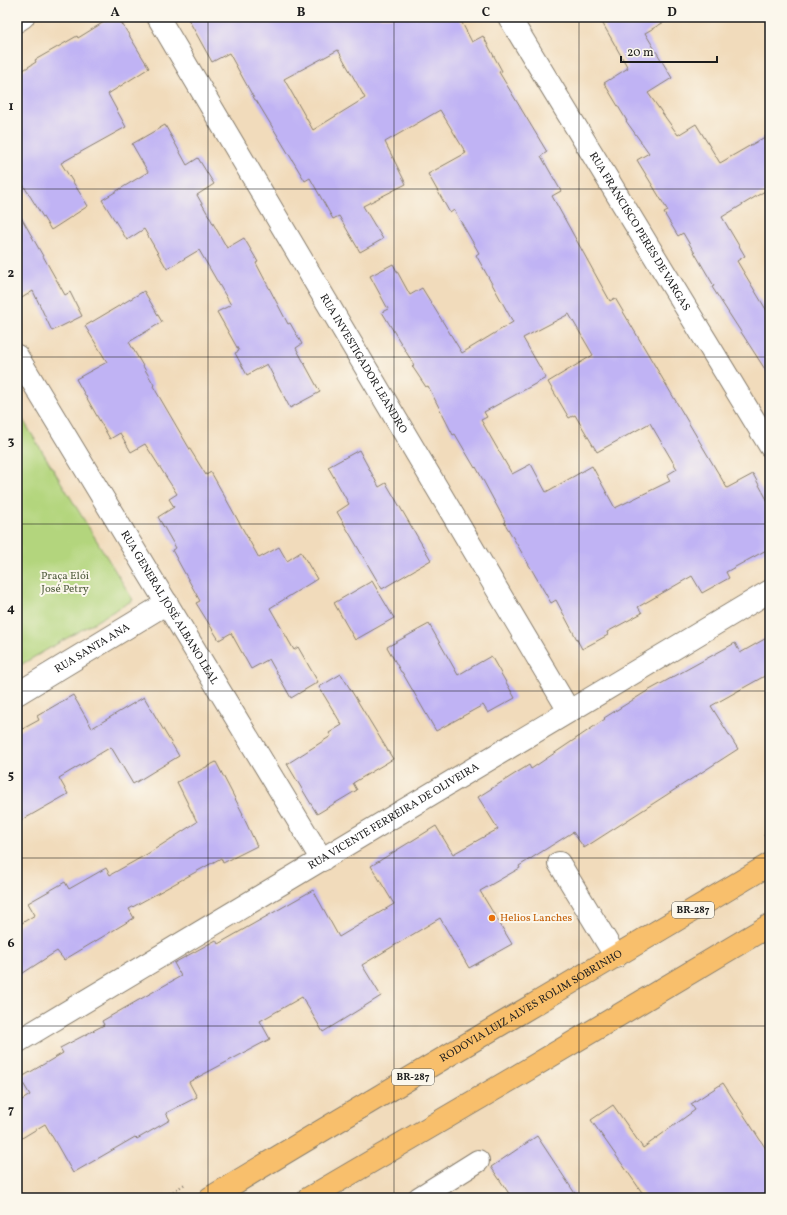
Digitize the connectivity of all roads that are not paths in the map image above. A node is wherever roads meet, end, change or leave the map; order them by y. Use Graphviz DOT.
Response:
graph roads {
  1 [pos="23,17"];
  2 [pos="158,17"];
  3 [pos="509,17"];
  4 [pos="17,21"];
  5 [pos="19,363"];
  6 [pos="770,446"];
  7 [pos="770,591"];
  8 [pos="167,603"];
  9 [pos="17,694"];
  10 [pos="569,711"];
  11 [pos="322,860"];
  12 [pos="559,863"];
  13 [pos="770,864"];
  14 [pos="770,925"];
  15 [pos="616,957"];
  16 [pos="17,1042"];
  17 [pos="478,1161"];
  18 [pos="210,1198"];
  19 [pos="310,1198"];
  20 [pos="419,1198"];
  1 -- 4 [label="street"];
  2 -- 10 [label="street, RUA INVESTIGADOR LEANDRO"];
  3 -- 6 [label="street, RUA FRANCISCO PERES DE VARGAS"];
  5 -- 8 [label="street, RUA GENERAL JOSÉ ALBANO LEAL"];
  7 -- 10 [label="street, RUA VICENTE FERREIRA DE OLIVEIRA"];
  8 -- 9 [label="street, RUA SANTA ANA"];
  8 -- 11 [label="street, RUA GENERAL JOSÉ ALBANO LEAL"];
  10 -- 11 [label="street, RUA VICENTE FERREIRA DE OLIVEIRA"];
  11 -- 16 [label="street, RUA VICENTE FERREIRA DE OLIVEIRA"];
  12 -- 15 [label="street"];
  13 -- 15 [label="highway, RODOVIA LUIZ ALVES ROLIM SOBRINHO / BR-287"];
  14 -- 19 [label="highway"];
  15 -- 18 [label="highway, RODOVIA LUIZ ALVES ROLIM SOBRINHO / BR-287"];
  17 -- 20 [label="street"];
}
